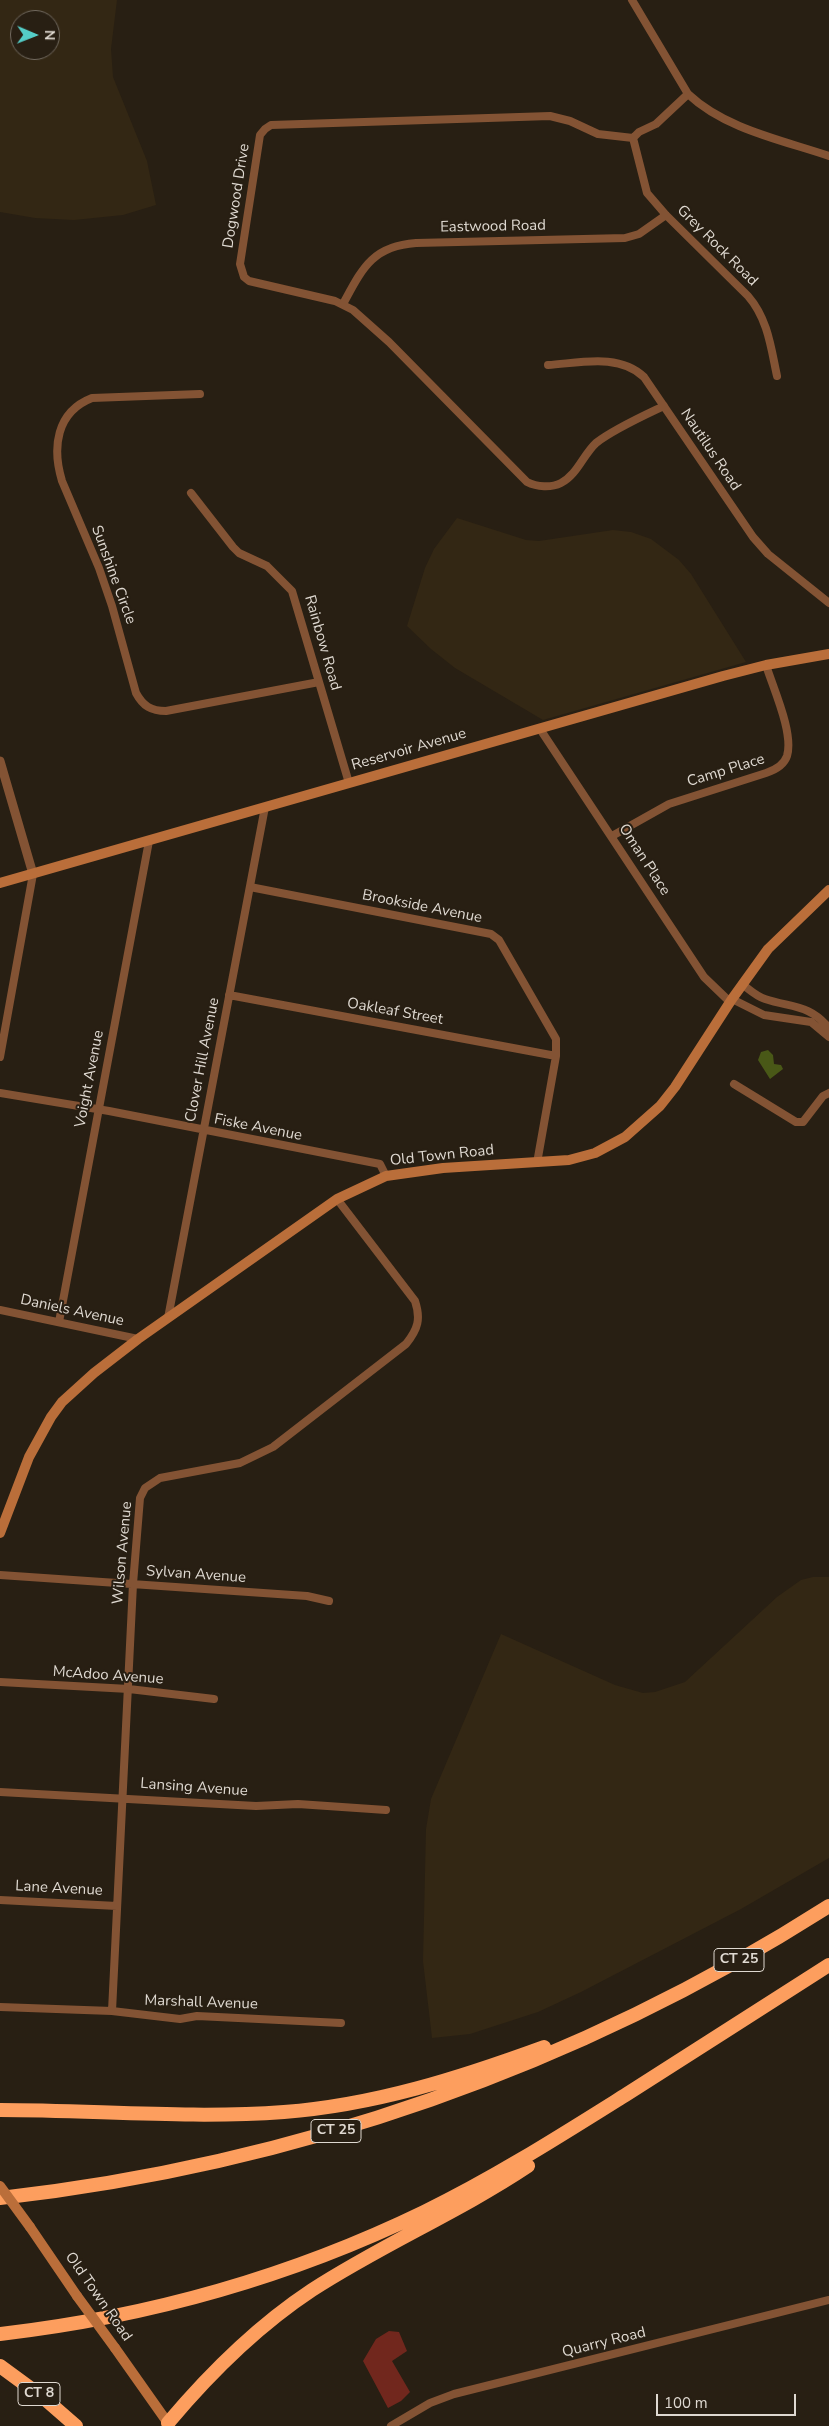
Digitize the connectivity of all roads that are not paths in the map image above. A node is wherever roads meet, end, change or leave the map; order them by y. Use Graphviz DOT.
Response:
graph roads {
  1 [pos="632,0"];
  2 [pos="688,94"];
  3 [pos="633,138"];
  4 [pos="829,156"];
  5 [pos="666,215"];
  6 [pos="343,304"];
  7 [pos="548,365"];
  8 [pos="777,376"];
  9 [pos="200,394"];
  10 [pos="664,406"];
  11 [pos="191,493"];
  12 [pos="829,604"];
  13 [pos="829,654"];
  14 [pos="766,665"];
  15 [pos="319,682"];
  16 [pos="540,728"];
  17 [pos="0,761"];
  18 [pos="349,783"];
  19 [pos="265,807"];
  20 [pos="612,836"];
  21 [pos="149,841"];
  22 [pos="33,874"];
  23 [pos="0,883"];
  24 [pos="250,888"];
  25 [pos="829,890"];
  26 [pos="742,984"];
  27 [pos="229,995"];
  28 [pos="731,1001"];
  29 [pos="829,1028"];
  30 [pos="829,1037"];
  31 [pos="556,1056"];
  32 [pos="0,1057"];
  33 [pos="734,1084"];
  34 [pos="0,1093"];
  35 [pos="829,1093"];
  36 [pos="98,1110"];
  37 [pos="204,1132"];
  38 [pos="537,1163"];
  39 [pos="386,1176"];
  40 [pos="337,1199"];
  41 [pos="0,1310"];
  42 [pos="168,1318"];
  43 [pos="59,1322"];
  44 [pos="138,1339"];
  45 [pos="0,1533"];
  46 [pos="0,1575"];
  47 [pos="133,1584"];
  48 [pos="329,1601"];
  49 [pos="0,1682"];
  50 [pos="129,1689"];
  51 [pos="214,1699"];
  52 [pos="0,1792"];
  53 [pos="123,1797"];
  54 [pos="386,1810"];
  55 [pos="0,1900"];
  56 [pos="117,1906"];
  57 [pos="826,1908"];
  58 [pos="829,1965"];
  59 [pos="654,2005"];
  60 [pos="0,2007"];
  61 [pos="112,2011"];
  62 [pos="341,2023"];
  63 [pos="0,2110"];
  64 [pos="592,2116"];
  65 [pos="0,2186"];
  66 [pos="0,2198"];
  67 [pos="829,2300"];
  68 [pos="0,2334"];
  69 [pos="0,2366"];
  70 [pos="169,2425"];
  71 [pos="76,2426"];
  72 [pos="391,2426"];
  1 -- 2 [label="street"];
  2 -- 3 [label="street"];
  2 -- 4 [label="street"];
  3 -- 5 [label="street, Grey Rock Road"];
  3 -- 6 [label="street, Dogwood Drive"];
  5 -- 6 [label="street, Eastwood Road"];
  5 -- 8 [label="street, Grey Rock Road"];
  6 -- 10 [label="street, Dogwood Drive"];
  7 -- 10 [label="street, Nautilus Road"];
  9 -- 15 [label="street, Sunshine Circle"];
  10 -- 12 [label="street, Nautilus Road"];
  11 -- 15 [label="street, Rainbow Road"];
  13 -- 14 [label="main road, Reservoir Avenue"];
  14 -- 16 [label="main road, Reservoir Avenue"];
  14 -- 20 [label="street, Camp Place"];
  15 -- 18 [label="street, Rainbow Road"];
  16 -- 18 [label="main road, Reservoir Avenue"];
  16 -- 20 [label="street, Oman Place"];
  17 -- 22 [label="street"];
  18 -- 19 [label="main road, Reservoir Avenue"];
  19 -- 21 [label="main road, Reservoir Avenue"];
  19 -- 24 [label="street, Clover Hill Avenue"];
  20 -- 28 [label="street, Oman Place"];
  21 -- 22 [label="main road, Reservoir Avenue"];
  21 -- 36 [label="street, Voight Avenue"];
  22 -- 23 [label="main road, Reservoir Avenue"];
  22 -- 32 [label="street"];
  24 -- 27 [label="street, Clover Hill Avenue"];
  24 -- 31 [label="street, Brookside Avenue"];
  25 -- 26 [label="main road, Old Town Road"];
  26 -- 28 [label="main road, Old Town Road"];
  26 -- 29 [label="street"];
  27 -- 31 [label="street, Oakleaf Street"];
  27 -- 37 [label="street, Clover Hill Avenue"];
  28 -- 30 [label="street, Oman Place"];
  28 -- 38 [label="main road, Old Town Road"];
  31 -- 38 [label="street, Brookside Avenue"];
  33 -- 35 [label="street"];
  34 -- 36 [label="street, Fiske Avenue"];
  36 -- 37 [label="street, Fiske Avenue"];
  36 -- 43 [label="street, Voight Avenue"];
  37 -- 39 [label="street, Fiske Avenue"];
  37 -- 42 [label="street, Clover Hill Avenue"];
  38 -- 39 [label="main road, Old Town Road"];
  39 -- 40 [label="main road, Old Town Road"];
  40 -- 42 [label="main road, Old Town Road"];
  40 -- 47 [label="street, Wilson Avenue"];
  41 -- 43 [label="street, Daniels Avenue"];
  42 -- 44 [label="main road, Old Town Road"];
  43 -- 44 [label="street, Daniels Avenue"];
  44 -- 45 [label="main road, Old Town Road"];
  46 -- 47 [label="street, Sylvan Avenue"];
  47 -- 48 [label="street, Sylvan Avenue"];
  47 -- 50 [label="street, Wilson Avenue"];
  49 -- 50 [label="street, McAdoo Avenue"];
  50 -- 51 [label="street, McAdoo Avenue"];
  50 -- 53 [label="street, Wilson Avenue"];
  52 -- 53 [label="street, Lansing Avenue"];
  53 -- 54 [label="street, Lansing Avenue"];
  53 -- 56 [label="street, Wilson Avenue"];
  55 -- 56 [label="street, Lane Avenue"];
  56 -- 61 [label="street, Wilson Avenue"];
  57 -- 59 [label="highway, CT 25"];
  58 -- 64 [label="highway"];
  59 -- 63 [label="highway"];
  59 -- 66 [label="highway, CT 25"];
  60 -- 61 [label="street, Marshall Avenue"];
  61 -- 62 [label="street, Marshall Avenue"];
  64 -- 68 [label="highway"];
  64 -- 70 [label="highway"];
  65 -- 70 [label="main road, Old Town Road, bridge"];
  67 -- 72 [label="street, Quarry Road"];
  69 -- 71 [label="highway, CT 8"];
}
